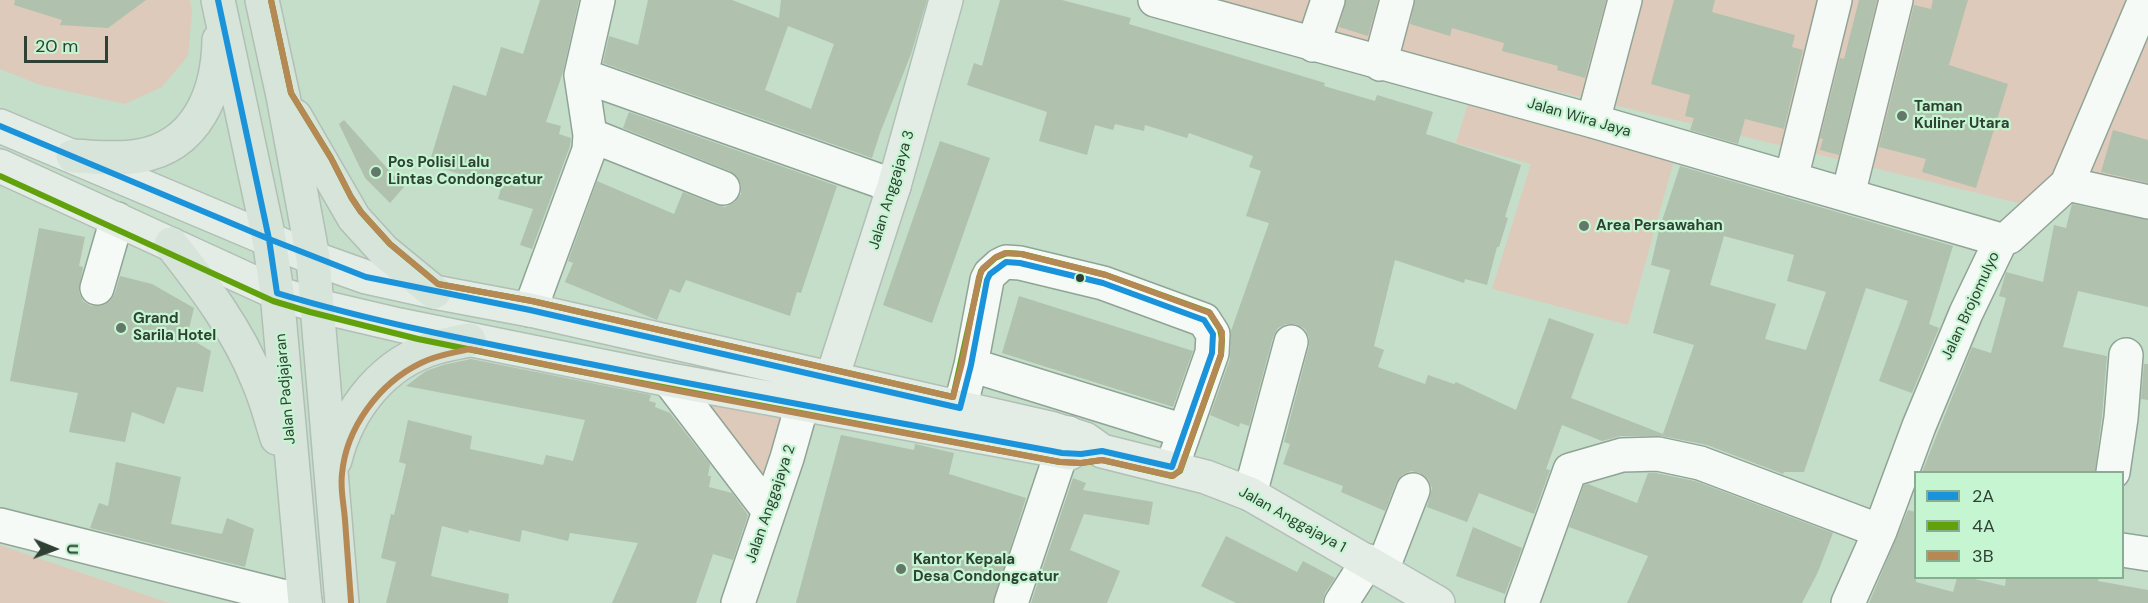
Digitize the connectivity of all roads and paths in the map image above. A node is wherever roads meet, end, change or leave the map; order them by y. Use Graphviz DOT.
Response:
graph roads {
  1 [pos="262,0"];
  2 [pos="598,0"];
  3 [pos="946,0"];
  4 [pos="1155,0"];
  5 [pos="1328,0"];
  6 [pos="1397,0"];
  7 [pos="1625,0"];
  8 [pos="1835,0"];
  9 [pos="1896,0"];
  10 [pos="2145,0"];
  11 [pos="219,2"];
  12 [pos="1224,9"];
  13 [pos="1313,45"];
  14 [pos="1380,64"];
  15 [pos="581,75"];
  16 [pos="283,96"];
  17 [pos="1593,121"];
  18 [pos="0,126"];
  19 [pos="590,135"];
  20 [pos="73,156"];
  21 [pos="0,166"];
  22 [pos="1791,179"];
  23 [pos="2067,184"];
  24 [pos="894,186"];
  25 [pos="723,188"];
  26 [pos="1848,195"];
  27 [pos="2148,202"];
  28 [pos="117,219"];
  29 [pos="269,239"];
  30 [pos="2001,240"];
  31 [pos="171,244"];
  32 [pos="313,258"];
  33 [pos="97,288"];
  34 [pos="434,292"];
  35 [pos="277,293"];
  36 [pos="318,306"];
  37 [pos="530,310"];
  38 [pos="469,340"];
  39 [pos="1291,342"];
  40 [pos="2126,355"];
  41 [pos="971,365"];
  42 [pos="832,378"];
  43 [pos="669,380"];
  44 [pos="802,405"];
  45 [pos="960,408"];
  46 [pos="1184,431"];
  47 [pos="1065,443"];
  48 [pos="1172,467"];
  49 [pos="2113,471"];
  50 [pos="332,472"];
  51 [pos="1413,490"];
  52 [pos="1250,494"];
  53 [pos="295,497"];
  54 [pos="1905,499"];
  55 [pos="769,510"];
  56 [pos="0,525"];
  57 [pos="1880,531"];
  58 [pos="2124,550"];
  59 [pos="2148,554"];
  60 [pos="1375,566"];
  61 [pos="305,603"];
  62 [pos="342,603"];
  63 [pos="738,603"];
  64 [pos="1011,603"];
  65 [pos="1341,603"];
  66 [pos="1438,603"];
  67 [pos="1522,603"];
  68 [pos="1848,603"];
  1 -- 16 [label="highway"];
  2 -- 15 [label="street"];
  3 -- 24 [label="main road, Jalan Anggajaya 3"];
  4 -- 12 [label="street, Jalan Wira Jaya"];
  5 -- 13 [label="street"];
  6 -- 14 [label="street"];
  7 -- 17 [label="street"];
  8 -- 22 [label="street"];
  9 -- 26 [label="street"];
  10 -- 23 [label="street, Jalan Brojomulyo"];
  11 -- 20 [label="highway"];
  11 -- 29 [label="highway, Jalan Padjajaran"];
  12 -- 13 [label="street, Jalan Wira Jaya"];
  13 -- 14 [label="street, Jalan Wira Jaya"];
  14 -- 17 [label="street, Jalan Wira Jaya"];
  15 -- 19 [label="street"];
  15 -- 24 [label="street"];
  16 -- 32 [label="highway"];
  16 -- 34 [label="highway"];
  17 -- 22 [label="street, Jalan Wira Jaya"];
  18 -- 20 [label="main road, Jalan Anggajaya 1"];
  19 -- 25 [label="street"];
  19 -- 37 [label="street"];
  20 -- 29 [label="main road, Jalan Anggajaya 1"];
  21 -- 28 [label="main road, Jalan Anggajaya 1"];
  22 -- 26 [label="street, Jalan Wira Jaya"];
  23 -- 27 [label="street"];
  23 -- 30 [label="street, Jalan Brojomulyo"];
  24 -- 42 [label="main road, Jalan Anggajaya 3"];
  26 -- 30 [label="street, Jalan Wira Jaya"];
  28 -- 31 [label="main road, Jalan Anggajaya 1"];
  28 -- 33 [label="street"];
  29 -- 32 [label="main road, Jalan Anggajaya 1"];
  29 -- 35 [label="highway, Jalan Padjajaran"];
  30 -- 54 [label="street, Jalan Brojomulyo"];
  31 -- 35 [label="main road, Jalan Anggajaya 1"];
  31 -- 53 [label="highway"];
  32 -- 34 [label="main road, Jalan Anggajaya 1"];
  32 -- 36 [label="highway"];
  34 -- 37 [label="main road, Jalan Anggajaya 1"];
  35 -- 36 [label="main road, Jalan Anggajaya 1"];
  35 -- 53 [label="highway, Jalan Padjajaran"];
  36 -- 38 [label="main road, Jalan Anggajaya 1"];
  36 -- 50 [label="highway"];
  37 -- 42 [label="main road, Jalan Anggajaya 1"];
  38 -- 43 [label="main road, Jalan Anggajaya 1"];
  38 -- 50 [label="highway"];
  39 -- 52 [label="street"];
  40 -- 49 [label="street"];
  41 -- 45 [label="street"];
  41 -- 46 [label="street"];
  41 -- 46 [label="street"];
  42 -- 45 [label="main road, Jalan Anggajaya 1"];
  43 -- 44 [label="main road, Jalan Anggajaya 1"];
  43 -- 55 [label="street"];
  44 -- 47 [label="main road, Jalan Anggajaya 1"];
  44 -- 55 [label="street, Jalan Anggajaya 2"];
  45 -- 47 [label="main road, Jalan Anggajaya 1"];
  46 -- 48 [label="street"];
  47 -- 48 [label="main road, Jalan Anggajaya 1"];
  47 -- 64 [label="street"];
  48 -- 52 [label="main road, Jalan Anggajaya 1"];
  50 -- 62 [label="highway"];
  51 -- 60 [label="street"];
  52 -- 60 [label="main road, Jalan Anggajaya 1"];
  53 -- 61 [label="highway, Jalan Padjajaran"];
  54 -- 57 [label="street, Jalan Brojomulyo"];
  55 -- 63 [label="street, Jalan Anggajaya 2"];
  56 -- 61 [label="street"];
  57 -- 67 [label="street"];
  57 -- 68 [label="street, Jalan Brojomulyo"];
  58 -- 59 [label="street"];
  60 -- 65 [label="street"];
  60 -- 66 [label="main road, Jalan Anggajaya 1"];
}
